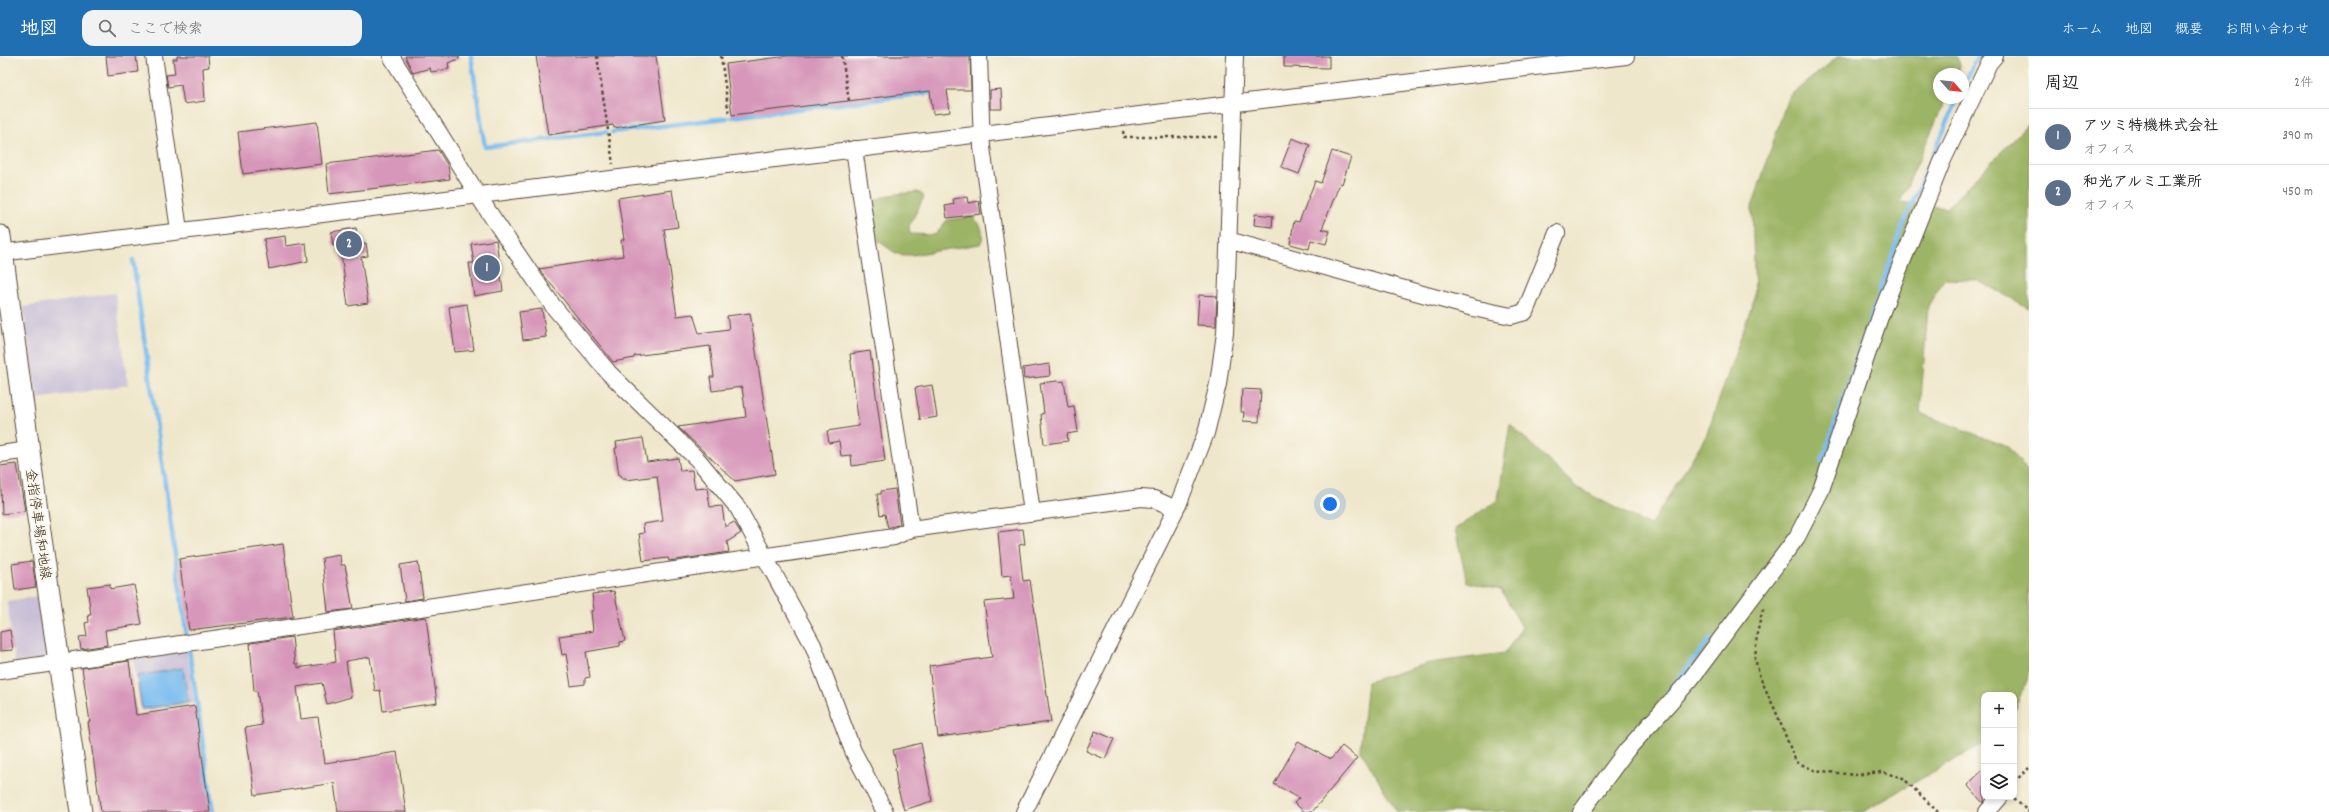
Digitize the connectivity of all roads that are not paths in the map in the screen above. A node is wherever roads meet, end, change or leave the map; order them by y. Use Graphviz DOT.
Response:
graph roads {
  1 [pos="154,56"];
  2 [pos="391,56"];
  3 [pos="979,56"];
  4 [pos="1235,56"];
  5 [pos="1626,56"];
  6 [pos="1994,56"];
  7 [pos="1233,104"];
  8 [pos="981,134"];
  9 [pos="854,149"];
  10 [pos="478,195"];
  11 [pos="179,230"];
  12 [pos="1557,233"];
  13 [pos="1228,240"];
  14 [pos="1,248"];
  15 [pos="29,450"];
  16 [pos="0,454"];
  17 [pos="1176,509"];
  18 [pos="1032,513"];
  19 [pos="911,529"];
  20 [pos="766,556"];
  21 [pos="59,663"];
  22 [pos="0,671"];
  23 [pos="1997,800"];
  24 [pos="81,812"];
  25 [pos="885,812"];
  26 [pos="1024,812"];
  27 [pos="1581,812"];
  28 [pos="1987,812"];
  1 -- 11 [label="street"];
  2 -- 10 [label="street"];
  3 -- 8 [label="street"];
  4 -- 7 [label="street"];
  5 -- 7 [label="street"];
  6 -- 27 [label="street"];
  7 -- 8 [label="street"];
  7 -- 13 [label="street"];
  8 -- 9 [label="street"];
  8 -- 18 [label="street"];
  9 -- 10 [label="street"];
  9 -- 19 [label="street"];
  10 -- 11 [label="street"];
  10 -- 20 [label="street"];
  11 -- 14 [label="street"];
  12 -- 13 [label="street"];
  13 -- 17 [label="street"];
  14 -- 15 [label="main road, 金指停車場和地線"];
  15 -- 16 [label="street"];
  15 -- 21 [label="main road, 金指停車場和地線"];
  17 -- 18 [label="street"];
  17 -- 26 [label="street"];
  18 -- 19 [label="street"];
  19 -- 20 [label="street"];
  20 -- 21 [label="street"];
  20 -- 25 [label="street"];
  21 -- 22 [label="street"];
  21 -- 24 [label="main road, 金指停車場和地線"];
  23 -- 28 [label="street"];
}
